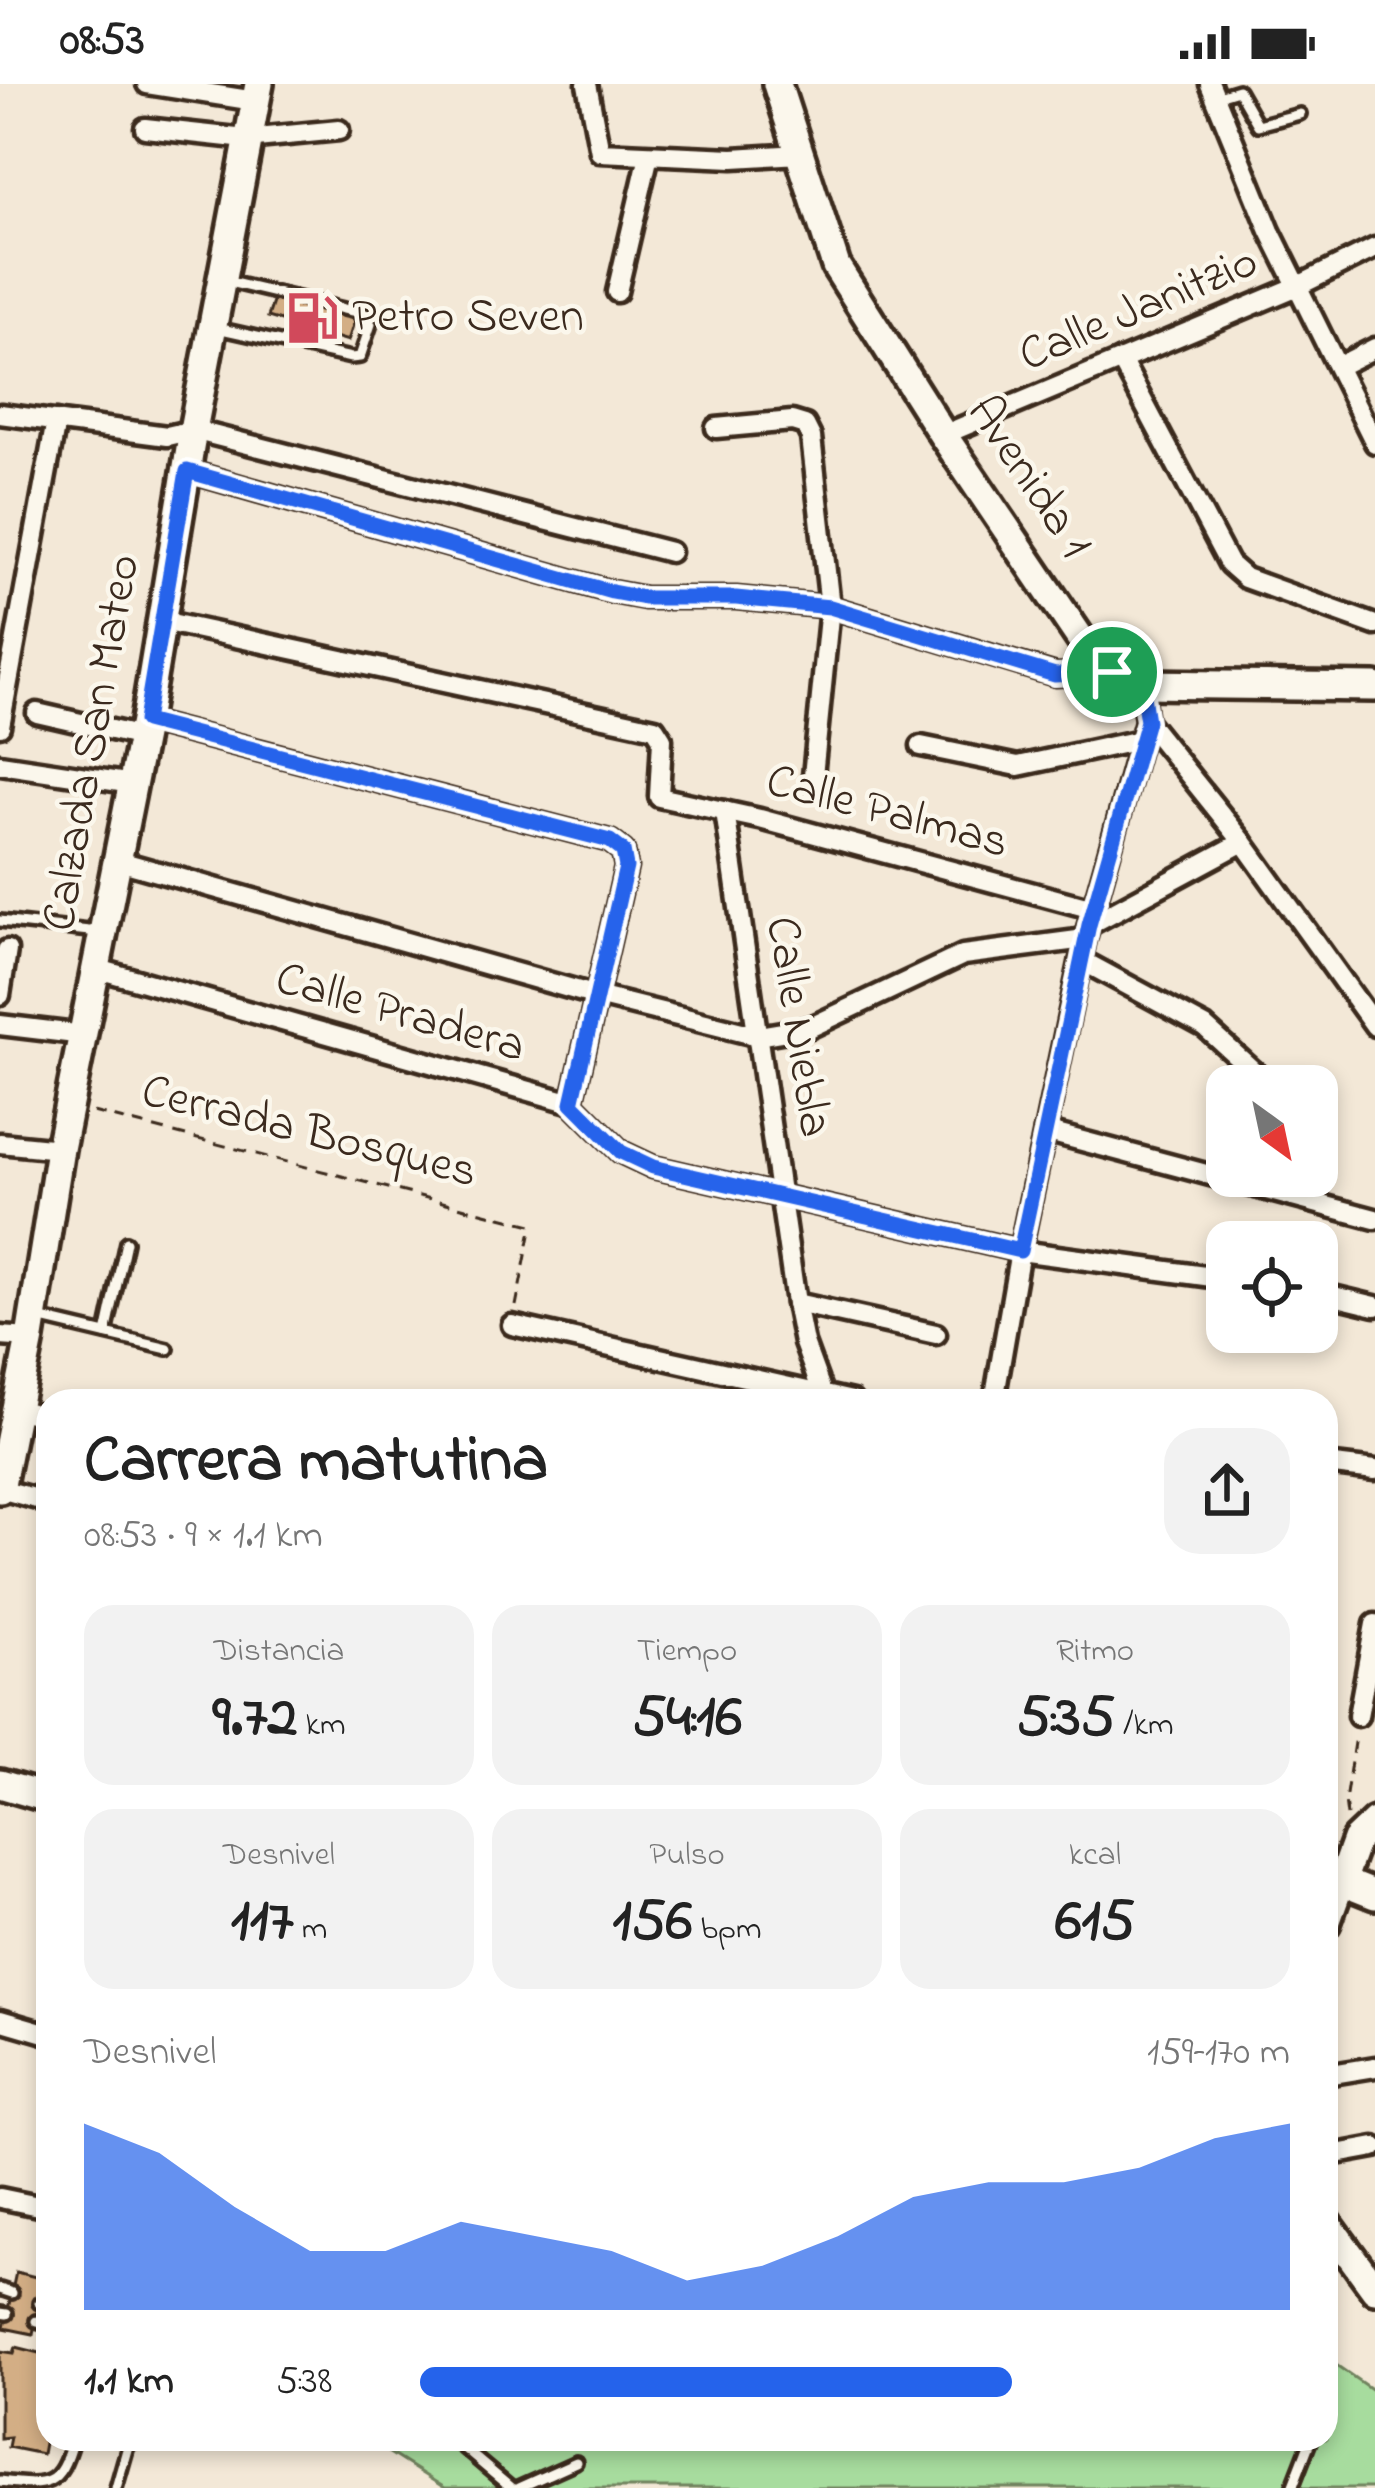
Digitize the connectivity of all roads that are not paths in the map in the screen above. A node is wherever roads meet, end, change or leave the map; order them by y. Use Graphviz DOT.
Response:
graph roads {
  1 [pos="147,84"];
  2 [pos="587,84"];
  3 [pos="777,84"];
  4 [pos="1237,87"];
  5 [pos="1213,91"];
  6 [pos="257,93"];
  7 [pos="1300,114"];
  8 [pos="146,128"];
  9 [pos="339,130"];
  10 [pos="246,139"];
  11 [pos="649,154"];
  12 [pos="800,154"];
  13 [pos="1375,248"];
  14 [pos="221,280"];
  15 [pos="1298,286"];
  16 [pos="617,292"];
  17 [pos="212,327"];
  18 [pos="1375,348"];
  19 [pos="1121,360"];
  20 [pos="1339,366"];
  21 [pos="0,414"];
  22 [pos="56,421"];
  23 [pos="716,428"];
  24 [pos="193,430"];
  25 [pos="943,435"];
  26 [pos="1375,443"];
  27 [pos="187,471"];
  28 [pos="670,552"];
  29 [pos="830,607"];
  30 [pos="162,621"];
  31 [pos="1375,625"];
  32 [pos="1112,672"];
  33 [pos="1141,684"];
  34 [pos="1375,687"];
  35 [pos="38,712"];
  36 [pos="1147,721"];
  37 [pos="0,726"];
  38 [pos="144,729"];
  39 [pos="1139,740"];
  40 [pos="921,746"];
  41 [pos="0,764"];
  42 [pos="133,784"];
  43 [pos="812,786"];
  44 [pos="725,811"];
  45 [pos="1243,842"];
  46 [pos="119,862"];
  47 [pos="0,921"];
  48 [pos="1089,924"];
  49 [pos="104,933"];
  50 [pos="8,950"];
  51 [pos="1081,960"];
  52 [pos="98,969"];
  53 [pos="0,995"];
  54 [pos="597,996"];
  55 [pos="0,1025"];
  56 [pos="1375,1026"];
  57 [pos="84,1034"];
  58 [pos="758,1036"];
  59 [pos="1247,1065"];
  60 [pos="572,1103"];
  61 [pos="1045,1131"];
  62 [pos="0,1143"];
  63 [pos="60,1148"];
  64 [pos="783,1196"];
  65 [pos="1375,1220"];
  66 [pos="126,1243"];
  67 [pos="1020,1251"];
  68 [pos="1206,1276"];
  69 [pos="1338,1297"];
  70 [pos="796,1303"];
  71 [pos="1375,1306"];
  72 [pos="512,1325"];
  73 [pos="32,1327"];
  74 [pos="106,1334"];
  75 [pos="936,1334"];
  76 [pos="0,1336"];
  77 [pos="168,1349"];
  78 [pos="796,1389"];
  79 [pos="821,1389"];
  80 [pos="996,1389"];
  81 [pos="15,1409"];
  82 [pos="36,1415"];
  83 [pos="1338,1466"];
  84 [pos="1375,1470"];
  85 [pos="0,1489"];
  86 [pos="36,1499"];
  87 [pos="1375,1624"];
  88 [pos="1358,1716"];
  89 [pos="0,1784"];
  90 [pos="36,1794"];
  91 [pos="1365,1831"];
  92 [pos="1340,1881"];
  93 [pos="1338,1887"];
  94 [pos="1375,1895"];
  95 [pos="0,2020"];
  96 [pos="36,2030"];
  97 [pos="1375,2066"];
  98 [pos="1338,2073"];
  99 [pos="1375,2147"];
  100 [pos="1338,2154"];
  101 [pos="0,2198"];
  102 [pos="36,2206"];
  103 [pos="1338,2239"];
  104 [pos="1375,2290"];
  105 [pos="70,2451"];
  106 [pos="127,2451"];
  107 [pos="467,2451"];
  108 [pos="1306,2451"];
  109 [pos="576,2462"];
  110 [pos="0,2481"];
  111 [pos="56,2485"];
  112 [pos="116,2488"];
  113 [pos="515,2488"];
  114 [pos="1292,2488"];
  1 -- 6 [label="street"];
  2 -- 11 [label="street"];
  3 -- 12 [label="main road, Avenida 1"];
  4 -- 5 [label="lane"];
  4 -- 7 [label="lane"];
  5 -- 15 [label="street"];
  6 -- 10 [label="main road, Calzada San Mateo"];
  8 -- 10 [label="street"];
  9 -- 10 [label="street"];
  10 -- 14 [label="main road, Calzada San Mateo"];
  11 -- 12 [label="street"];
  11 -- 16 [label="street"];
  12 -- 25 [label="main road, Avenida 1"];
  13 -- 15 [label="street, Calle Janitzio"];
  14 -- 17 [label="main road, Calzada San Mateo"];
  14 -- 17 [label="lane"];
  15 -- 19 [label="street, Calle Janitzio"];
  15 -- 20 [label="street"];
  17 -- 24 [label="main road, Calzada San Mateo"];
  18 -- 20 [label="street"];
  19 -- 25 [label="street, Calle Janitzio"];
  19 -- 31 [label="street"];
  20 -- 26 [label="street"];
  21 -- 22 [label="street"];
  22 -- 24 [label="street"];
  22 -- 37 [label="street"];
  23 -- 29 [label="street"];
  24 -- 27 [label="main road, Calzada San Mateo"];
  24 -- 28 [label="street"];
  25 -- 32 [label="main road, Avenida 1"];
  27 -- 29 [label="street"];
  27 -- 30 [label="main road, Calzada San Mateo"];
  29 -- 32 [label="street"];
  29 -- 43 [label="street"];
  30 -- 38 [label="main road, Calzada San Mateo"];
  30 -- 44 [label="street, Calle Palmas"];
  32 -- 33 [label="main road, Avenida 1"];
  33 -- 34 [label="main road, Avenida 1"];
  33 -- 36 [label="street"];
  35 -- 38 [label="street"];
  36 -- 39 [label="street"];
  36 -- 45 [label="street"];
  38 -- 42 [label="main road, Calzada San Mateo"];
  38 -- 54 [label="street"];
  39 -- 40 [label="street"];
  39 -- 48 [label="street"];
  41 -- 42 [label="street"];
  42 -- 46 [label="main road, Calzada San Mateo"];
  44 -- 48 [label="street, Calle Palmas"];
  44 -- 58 [label="street, Calle Niebla"];
  45 -- 48 [label="street"];
  45 -- 56 [label="street"];
  46 -- 49 [label="main road, Calzada San Mateo"];
  46 -- 54 [label="street"];
  47 -- 49 [label="lane"];
  48 -- 51 [label="street"];
  48 -- 58 [label="street"];
  49 -- 52 [label="main road, Calzada San Mateo"];
  50 -- 53 [label="street"];
  51 -- 59 [label="street"];
  51 -- 61 [label="street"];
  52 -- 57 [label="main road, Calzada San Mateo"];
  52 -- 60 [label="street, Calle Pradera"];
  54 -- 58 [label="street"];
  54 -- 60 [label="street"];
  55 -- 57 [label="street"];
  57 -- 63 [label="main road, Calzada San Mateo"];
  58 -- 64 [label="street, Calle Niebla"];
  60 -- 64 [label="street, Calle Pradera"];
  61 -- 65 [label="street"];
  61 -- 67 [label="street"];
  62 -- 63 [label="street"];
  63 -- 73 [label="main road, Calzada San Mateo"];
  64 -- 67 [label="street, Calle Pradera"];
  64 -- 70 [label="street, Calle Niebla"];
  66 -- 74 [label="lane"];
  67 -- 68 [label="street, Calle Pradera"];
  67 -- 80 [label="street"];
  69 -- 71 [label="street"];
  70 -- 75 [label="street"];
  70 -- 79 [label="street, Calle Niebla"];
  72 -- 78 [label="street"];
  73 -- 74 [label="lane"];
  73 -- 76 [label="street"];
  73 -- 81 [label="main road, Calzada San Mateo"];
  74 -- 77 [label="lane"];
  81 -- 82 [label="street"];
  81 -- 85 [label="main road, Calzada San Mateo"];
  83 -- 84 [label="street"];
  85 -- 86 [label="street"];
  87 -- 88 [label="street"];
  89 -- 90 [label="main road"];
  91 -- 92 [label="main road"];
  92 -- 93 [label="main road"];
  92 -- 94 [label="main road"];
  95 -- 96 [label="street"];
  97 -- 98 [label="street"];
  99 -- 100 [label="street"];
  101 -- 102 [label="street"];
  103 -- 104 [label="main road"];
  105 -- 111 [label="lane"];
  106 -- 112 [label="lane"];
  107 -- 113 [label="lane"];
  108 -- 114 [label="lane"];
  109 -- 113 [label="lane"];
  110 -- 111 [label="lane"];
}
